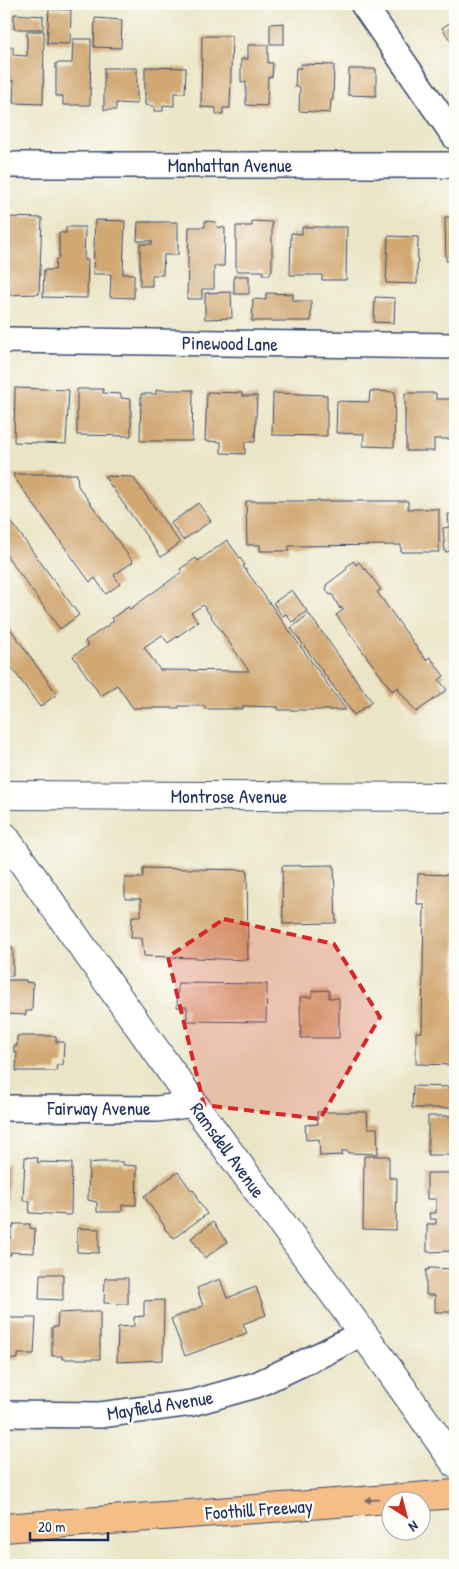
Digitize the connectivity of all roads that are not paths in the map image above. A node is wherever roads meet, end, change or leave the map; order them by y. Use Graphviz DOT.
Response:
graph roads {
  1 [pos="363,4"];
  2 [pos="455,137"];
  3 [pos="4,165"];
  4 [pos="455,165"];
  5 [pos="4,340"];
  6 [pos="455,346"];
  7 [pos="4,795"];
  8 [pos="455,797"];
  9 [pos="4,836"];
  10 [pos="194,1104"];
  11 [pos="4,1108"];
  12 [pos="362,1333"];
  13 [pos="4,1414"];
  14 [pos="455,1463"];
  15 [pos="455,1494"];
  16 [pos="4,1528"];
  1 -- 2 [label="street"];
  3 -- 4 [label="street, Manhattan Avenue"];
  5 -- 6 [label="street, Pinewood Lane"];
  7 -- 8 [label="street, Montrose Avenue"];
  9 -- 10 [label="street, Ramsdell Avenue"];
  10 -- 11 [label="street, Fairway Avenue"];
  10 -- 12 [label="street, Ramsdell Avenue"];
  12 -- 13 [label="street, Mayfield Avenue"];
  12 -- 14 [label="street, Ramsdell Avenue"];
  15 -- 16 [label="highway, Foothill Freeway, one-way"];
}
